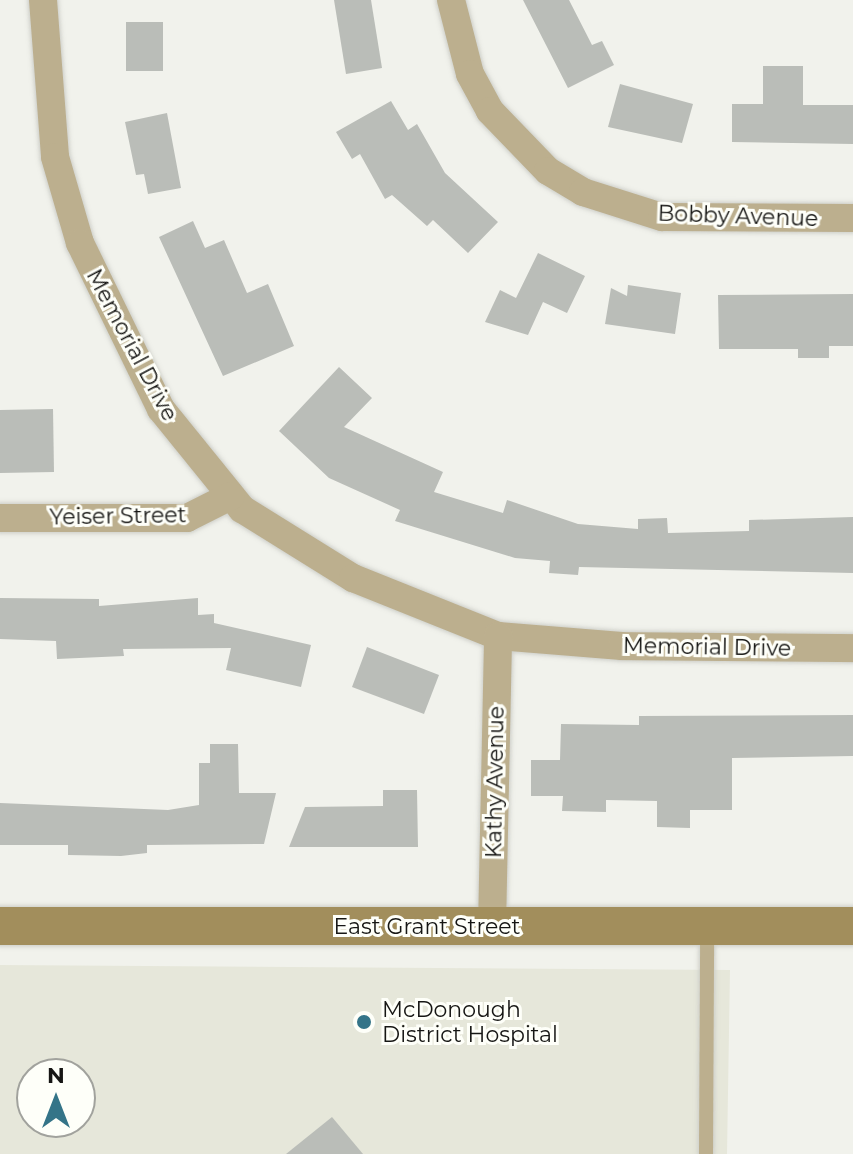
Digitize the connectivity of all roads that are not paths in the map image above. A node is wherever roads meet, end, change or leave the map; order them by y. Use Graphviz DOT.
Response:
graph roads {
  1 [pos="43,0"];
  2 [pos="451,0"];
  3 [pos="853,218"];
  4 [pos="231,496"];
  5 [pos="0,518"];
  6 [pos="498,636"];
  7 [pos="853,648"];
  8 [pos="707,925"];
  9 [pos="0,926"];
  10 [pos="853,926"];
  11 [pos="492,927"];
  12 [pos="706,1154"];
  1 -- 4 [label="street, Memorial Drive"];
  2 -- 3 [label="street, Bobby Avenue"];
  4 -- 5 [label="street, Yeiser Street"];
  4 -- 6 [label="street, Memorial Drive"];
  6 -- 7 [label="street, Memorial Drive"];
  6 -- 11 [label="street, Kathy Avenue"];
  8 -- 10 [label="main road, East Grant Street"];
  8 -- 11 [label="main road, East Grant Street"];
  8 -- 12 [label="lane"];
  9 -- 11 [label="main road, East Grant Street"];
}
